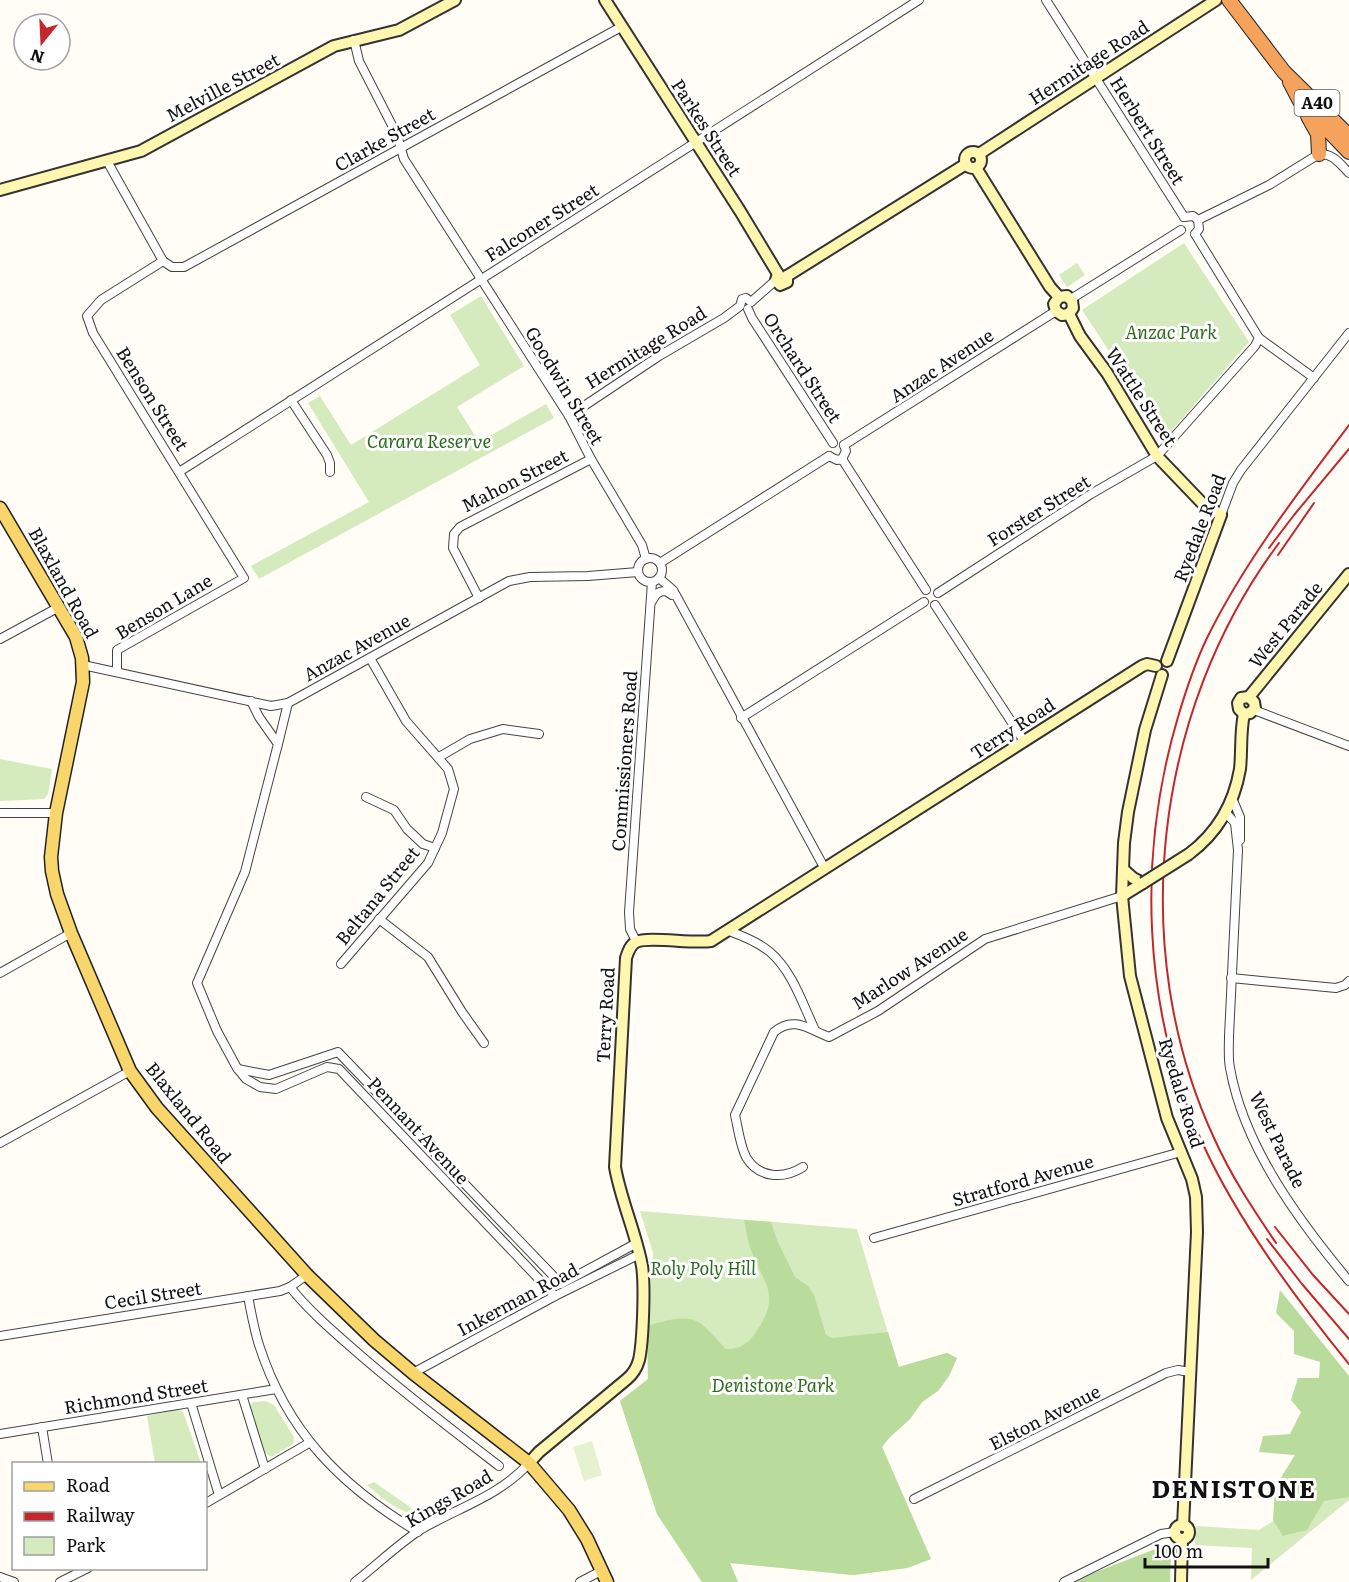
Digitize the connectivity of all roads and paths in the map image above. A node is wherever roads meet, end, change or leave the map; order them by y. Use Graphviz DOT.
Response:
graph roads {
  1 [pos="455,0"];
  2 [pos="605,0"];
  3 [pos="919,0"];
  4 [pos="1046,0"];
  5 [pos="1216,0"];
  6 [pos="1228,0"];
  7 [pos="621,27"];
  8 [pos="354,40"];
  9 [pos="1284,72"];
  10 [pos="1096,78"];
  11 [pos="1300,101"];
  12 [pos="1349,136"];
  13 [pos="695,144"];
  14 [pos="401,148"];
  15 [pos="1349,152"];
  16 [pos="1319,153"];
  17 [pos="107,161"];
  18 [pos="971,166"];
  19 [pos="1349,173"];
  20 [pos="0,190"];
  21 [pos="1184,217"];
  22 [pos="1198,220"];
  23 [pos="1181,230"];
  24 [pos="1195,234"];
  25 [pos="163,261"];
  26 [pos="780,277"];
  27 [pos="480,280"];
  28 [pos="1059,297"];
  29 [pos="1071,299"];
  30 [pos="749,305"];
  31 [pos="1056,310"];
  32 [pos="1069,314"];
  33 [pos="1349,333"];
  34 [pos="1259,338"];
  35 [pos="1314,378"];
  36 [pos="291,400"];
  37 [pos="569,416"];
  38 [pos="832,443"];
  39 [pos="844,445"];
  40 [pos="829,456"];
  41 [pos="1157,456"];
  42 [pos="591,459"];
  43 [pos="842,459"];
  44 [pos="179,472"];
  45 [pos="330,472"];
  46 [pos="0,508"];
  47 [pos="1221,515"];
  48 [pos="646,559"];
  49 [pos="660,563"];
  50 [pos="638,572"];
  51 [pos="1349,574"];
  52 [pos="243,578"];
  53 [pos="656,580"];
  54 [pos="926,590"];
  55 [pos="938,593"];
  56 [pos="479,598"];
  57 [pos="652,601"];
  58 [pos="924,602"];
  59 [pos="935,604"];
  60 [pos="680,606"];
  61 [pos="58,607"];
  62 [pos="0,639"];
  63 [pos="370,658"];
  64 [pos="83,665"];
  65 [pos="1161,667"];
  66 [pos="117,672"];
  67 [pos="251,701"];
  68 [pos="288,703"];
  69 [pos="1249,712"];
  70 [pos="741,718"];
  71 [pos="539,734"];
  72 [pos="1024,741"];
  73 [pos="278,744"];
  74 [pos="1349,746"];
  75 [pos="439,758"];
  76 [pos="366,797"];
  77 [pos="1229,805"];
  78 [pos="0,813"];
  79 [pos="56,813"];
  80 [pos="435,848"];
  81 [pos="1238,850"];
  82 [pos="825,869"];
  83 [pos="1123,869"];
  84 [pos="1143,883"];
  85 [pos="1122,896"];
  86 [pos="379,919"];
  87 [pos="729,930"];
  88 [pos="71,933"];
  89 [pos="636,941"];
  90 [pos="341,964"];
  91 [pos="0,973"];
  92 [pos="1231,978"];
  93 [pos="1349,981"];
  94 [pos="813,1028"];
  95 [pos="484,1043"];
  96 [pos="237,1068"];
  97 [pos="130,1071"];
  98 [pos="0,1143"];
  99 [pos="1181,1152"];
  100 [pos="803,1167"];
  101 [pos="874,1238"];
  102 [pos="637,1249"];
  103 [pos="307,1275"];
  104 [pos="1349,1281"];
  105 [pos="561,1284"];
  106 [pos="290,1287"];
  107 [pos="248,1296"];
  108 [pos="555,1296"];
  109 [pos="0,1336"];
  110 [pos="1190,1372"];
  111 [pos="413,1373"];
  112 [pos="276,1389"];
  113 [pos="242,1395"];
  114 [pos="192,1403"];
  115 [pos="42,1427"];
  116 [pos="0,1434"];
  117 [pos="309,1443"];
  118 [pos="48,1462"];
  119 [pos="529,1462"];
  120 [pos="499,1466"];
  121 [pos="265,1470"];
  122 [pos="219,1495"];
  123 [pos="914,1499"];
  124 [pos="207,1502"];
  125 [pos="418,1532"];
  126 [pos="1180,1532"];
  127 [pos="86,1570"];
  128 [pos="605,1576"];
  129 [pos="0,1577"];
  130 [pos="14,1582"];
  131 [pos="60,1582"];
  132 [pos="355,1582"];
  133 [pos="580,1582"];
  134 [pos="1064,1582"];
  135 [pos="1181,1582"];
  1 -- 8 [label="street, Melville Street"];
  2 -- 7 [label="street, Parkes Street"];
  3 -- 13 [label="street, Falconer Street"];
  4 -- 10 [label="street, Herbert Street"];
  5 -- 10 [label="street, Hermitage Road"];
  6 -- 9 [label="highway, A40"];
  7 -- 13 [label="street, Parkes Street"];
  7 -- 14 [label="street, Clarke Street"];
  8 -- 14 [label="street, Goodwin Street"];
  8 -- 17 [label="street, Melville Street"];
  9 -- 11 [label="highway, A40"];
  9 -- 12 [label="highway, A40"];
  10 -- 18 [label="street, Hermitage Road"];
  10 -- 21 [label="street, Herbert Street"];
  11 -- 15 [label="highway, A40"];
  11 -- 16 [label="highway"];
  13 -- 26 [label="street, Parkes Street"];
  13 -- 27 [label="street, Falconer Street"];
  14 -- 25 [label="street, Clarke Street"];
  14 -- 27 [label="street, Goodwin Street"];
  16 -- 19 [label="street"];
  16 -- 22 [label="street"];
  17 -- 20 [label="street, Melville Street"];
  17 -- 25 [label="street"];
  18 -- 26 [label="street"];
  18 -- 28 [label="street"];
  21 -- 22 [label="street"];
  21 -- 23 [label="street"];
  22 -- 24 [label="street"];
  23 -- 24 [label="street"];
  23 -- 29 [label="street"];
  24 -- 34 [label="street"];
  25 -- 44 [label="street, Benson Street"];
  26 -- 30 [label="street"];
  27 -- 36 [label="street, Falconer Street"];
  27 -- 37 [label="street, Goodwin Street"];
  28 -- 29 [label="street"];
  28 -- 31 [label="street"];
  29 -- 32 [label="street"];
  30 -- 37 [label="street, Hermitage Road"];
  30 -- 38 [label="street, Orchard Street"];
  31 -- 32 [label="street"];
  31 -- 39 [label="street, Anzac Avenue"];
  32 -- 41 [label="street, Wattle Street"];
  33 -- 35 [label="street, Ryedale Road"];
  34 -- 35 [label="street"];
  34 -- 41 [label="street, Forster Street"];
  35 -- 47 [label="street, Ryedale Road"];
  36 -- 44 [label="street, Falconer Street"];
  36 -- 45 [label="street"];
  37 -- 42 [label="street, Goodwin Street"];
  38 -- 39 [label="street"];
  38 -- 40 [label="street"];
  39 -- 43 [label="street"];
  40 -- 43 [label="street"];
  40 -- 49 [label="street"];
  41 -- 47 [label="street, Wattle Street"];
  41 -- 55 [label="street, Forster Street"];
  42 -- 48 [label="street, Goodwin Street"];
  42 -- 56 [label="street, Mahon Street"];
  43 -- 54 [label="street"];
  44 -- 52 [label="street, Benson Street"];
  46 -- 61 [label="main road, Blaxland Road"];
  47 -- 65 [label="street, Ryedale Road"];
  48 -- 49 [label="street"];
  48 -- 50 [label="street"];
  49 -- 53 [label="street"];
  50 -- 53 [label="street"];
  50 -- 56 [label="street, Anzac Avenue"];
  51 -- 69 [label="street, West Parade"];
  52 -- 66 [label="street, Benson Lane"];
  53 -- 57 [label="street, Commissioners Road"];
  53 -- 60 [label="street"];
  54 -- 55 [label="street"];
  54 -- 58 [label="street"];
  55 -- 59 [label="street"];
  56 -- 63 [label="street, Anzac Avenue"];
  57 -- 60 [label="street"];
  57 -- 89 [label="street, Commissioners Road"];
  58 -- 59 [label="street"];
  58 -- 70 [label="street"];
  59 -- 72 [label="street"];
  60 -- 70 [label="street"];
  61 -- 62 [label="street"];
  61 -- 64 [label="main road, Blaxland Road"];
  63 -- 68 [label="street, Anzac Avenue"];
  63 -- 75 [label="street, Beltana Street"];
  64 -- 66 [label="street, Anzac Avenue"];
  64 -- 79 [label="main road, Blaxland Road"];
  65 -- 72 [label="street, Terry Road"];
  65 -- 83 [label="street, Ryedale Road"];
  66 -- 67 [label="street, Anzac Avenue"];
  67 -- 68 [label="street, Anzac Avenue"];
  67 -- 73 [label="street"];
  68 -- 73 [label="street, Pennant Avenue"];
  69 -- 74 [label="street"];
  69 -- 77 [label="street"];
  70 -- 82 [label="street"];
  71 -- 75 [label="street"];
  72 -- 82 [label="street, Terry Road"];
  73 -- 96 [label="street, Pennant Avenue"];
  75 -- 80 [label="street, Beltana Street"];
  76 -- 80 [label="street"];
  77 -- 81 [label="street, West Parade"];
  77 -- 81 [label="street, West Parade"];
  77 -- 84 [label="street, Marlow Avenue, bridge"];
  78 -- 79 [label="street"];
  79 -- 88 [label="main road, Blaxland Road"];
  80 -- 86 [label="street, Beltana Street"];
  81 -- 92 [label="street, West Parade"];
  82 -- 87 [label="street, Terry Road"];
  83 -- 84 [label="street"];
  83 -- 85 [label="street, Ryedale Road"];
  84 -- 85 [label="street, Marlow Avenue"];
  85 -- 94 [label="street, Marlow Avenue"];
  85 -- 99 [label="street, Ryedale Road"];
  86 -- 90 [label="street, Beltana Street"];
  86 -- 95 [label="street"];
  87 -- 89 [label="street, Terry Road"];
  87 -- 94 [label="street"];
  88 -- 91 [label="street"];
  88 -- 97 [label="main road, Blaxland Road"];
  89 -- 102 [label="street, Terry Road"];
  92 -- 93 [label="street"];
  92 -- 104 [label="street, West Parade"];
  94 -- 100 [label="street, Marlow Avenue"];
  96 -- 105 [label="street, Pennant Avenue"];
  96 -- 108 [label="street, Pennant Avenue"];
  97 -- 98 [label="street"];
  97 -- 103 [label="main road, Blaxland Road"];
  99 -- 101 [label="street, Stratford Avenue"];
  99 -- 110 [label="street, Ryedale Road"];
  102 -- 105 [label="street, Inkerman Road"];
  102 -- 108 [label="street, Inkerman Road"];
  102 -- 119 [label="street, Terry Road"];
  103 -- 106 [label="street, Cecil Street"];
  103 -- 111 [label="main road, Blaxland Road"];
  106 -- 107 [label="street, Cecil Street"];
  106 -- 120 [label="street"];
  107 -- 109 [label="street, Cecil Street"];
  107 -- 112 [label="street"];
  108 -- 111 [label="street, Inkerman Road"];
  110 -- 123 [label="street, Elston Avenue"];
  110 -- 126 [label="street, Ryedale Road"];
  111 -- 119 [label="main road, Blaxland Road"];
  112 -- 113 [label="street, Richmond Street"];
  112 -- 117 [label="street"];
  113 -- 114 [label="street, Richmond Street"];
  113 -- 121 [label="street"];
  114 -- 115 [label="street, Richmond Street"];
  114 -- 122 [label="street"];
  115 -- 116 [label="street, Richmond Street"];
  115 -- 118 [label="street"];
  117 -- 121 [label="street"];
  117 -- 125 [label="street"];
  119 -- 125 [label="street, Kings Road"];
  119 -- 128 [label="main road, Blaxland Road"];
  121 -- 122 [label="street"];
  122 -- 124 [label="street"];
  125 -- 132 [label="street, Kings Road"];
  126 -- 134 [label="street"];
  126 -- 135 [label="street, Ryedale Road"];
  127 -- 131 [label="street"];
  128 -- 133 [label="street"];
  129 -- 130 [label="street"];
}
